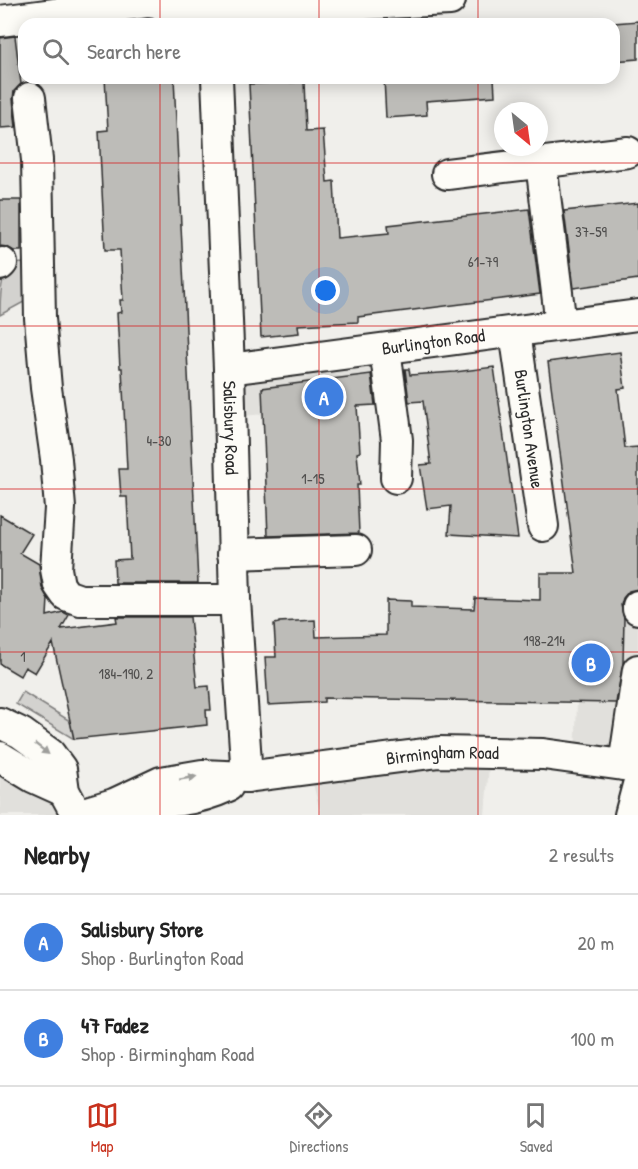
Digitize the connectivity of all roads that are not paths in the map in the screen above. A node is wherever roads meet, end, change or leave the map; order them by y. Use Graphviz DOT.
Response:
graph roads {
  1 [pos="431,1"];
  2 [pos="28,8"];
  3 [pos="214,18"];
  4 [pos="0,21"];
  5 [pos="217,84"];
  6 [pos="30,98"];
  7 [pos="628,152"];
  8 [pos="541,163"];
  9 [pos="447,174"];
  10 [pos="638,315"];
  11 [pos="561,325"];
  12 [pos="515,332"];
  13 [pos="374,358"];
  14 [pos="229,369"];
  15 [pos="396,478"];
  16 [pos="543,526"];
  17 [pos="356,550"];
  18 [pos="233,554"];
  19 [pos="235,600"];
  20 [pos="638,670"];
  21 [pos="0,723"];
  22 [pos="0,757"];
  23 [pos="633,773"];
  24 [pos="247,777"];
  25 [pos="72,807"];
  26 [pos="630,815"];
  1 -- 3 [label="street"];
  2 -- 3 [label="street"];
  2 -- 4 [label="street"];
  5 -- 14 [label="street, Salisbury Road"];
  6 -- 19 [label="street"];
  7 -- 8 [label="street"];
  8 -- 9 [label="street"];
  8 -- 11 [label="street"];
  10 -- 11 [label="street, Burlington Road"];
  11 -- 12 [label="street, Burlington Road"];
  12 -- 13 [label="street, Burlington Road"];
  12 -- 16 [label="street, Burlington Avenue"];
  13 -- 14 [label="street, Burlington Road"];
  13 -- 15 [label="street"];
  14 -- 18 [label="street, Salisbury Road"];
  17 -- 18 [label="street"];
  18 -- 19 [label="street, Salisbury Road"];
  19 -- 24 [label="street, Salisbury Road"];
  20 -- 23 [label="street"];
  21 -- 25 [label="street, one-way"];
  22 -- 25 [label="street"];
  23 -- 24 [label="street, Birmingham Road"];
  23 -- 26 [label="street"];
  24 -- 25 [label="street, Birmingham Road"];
}
